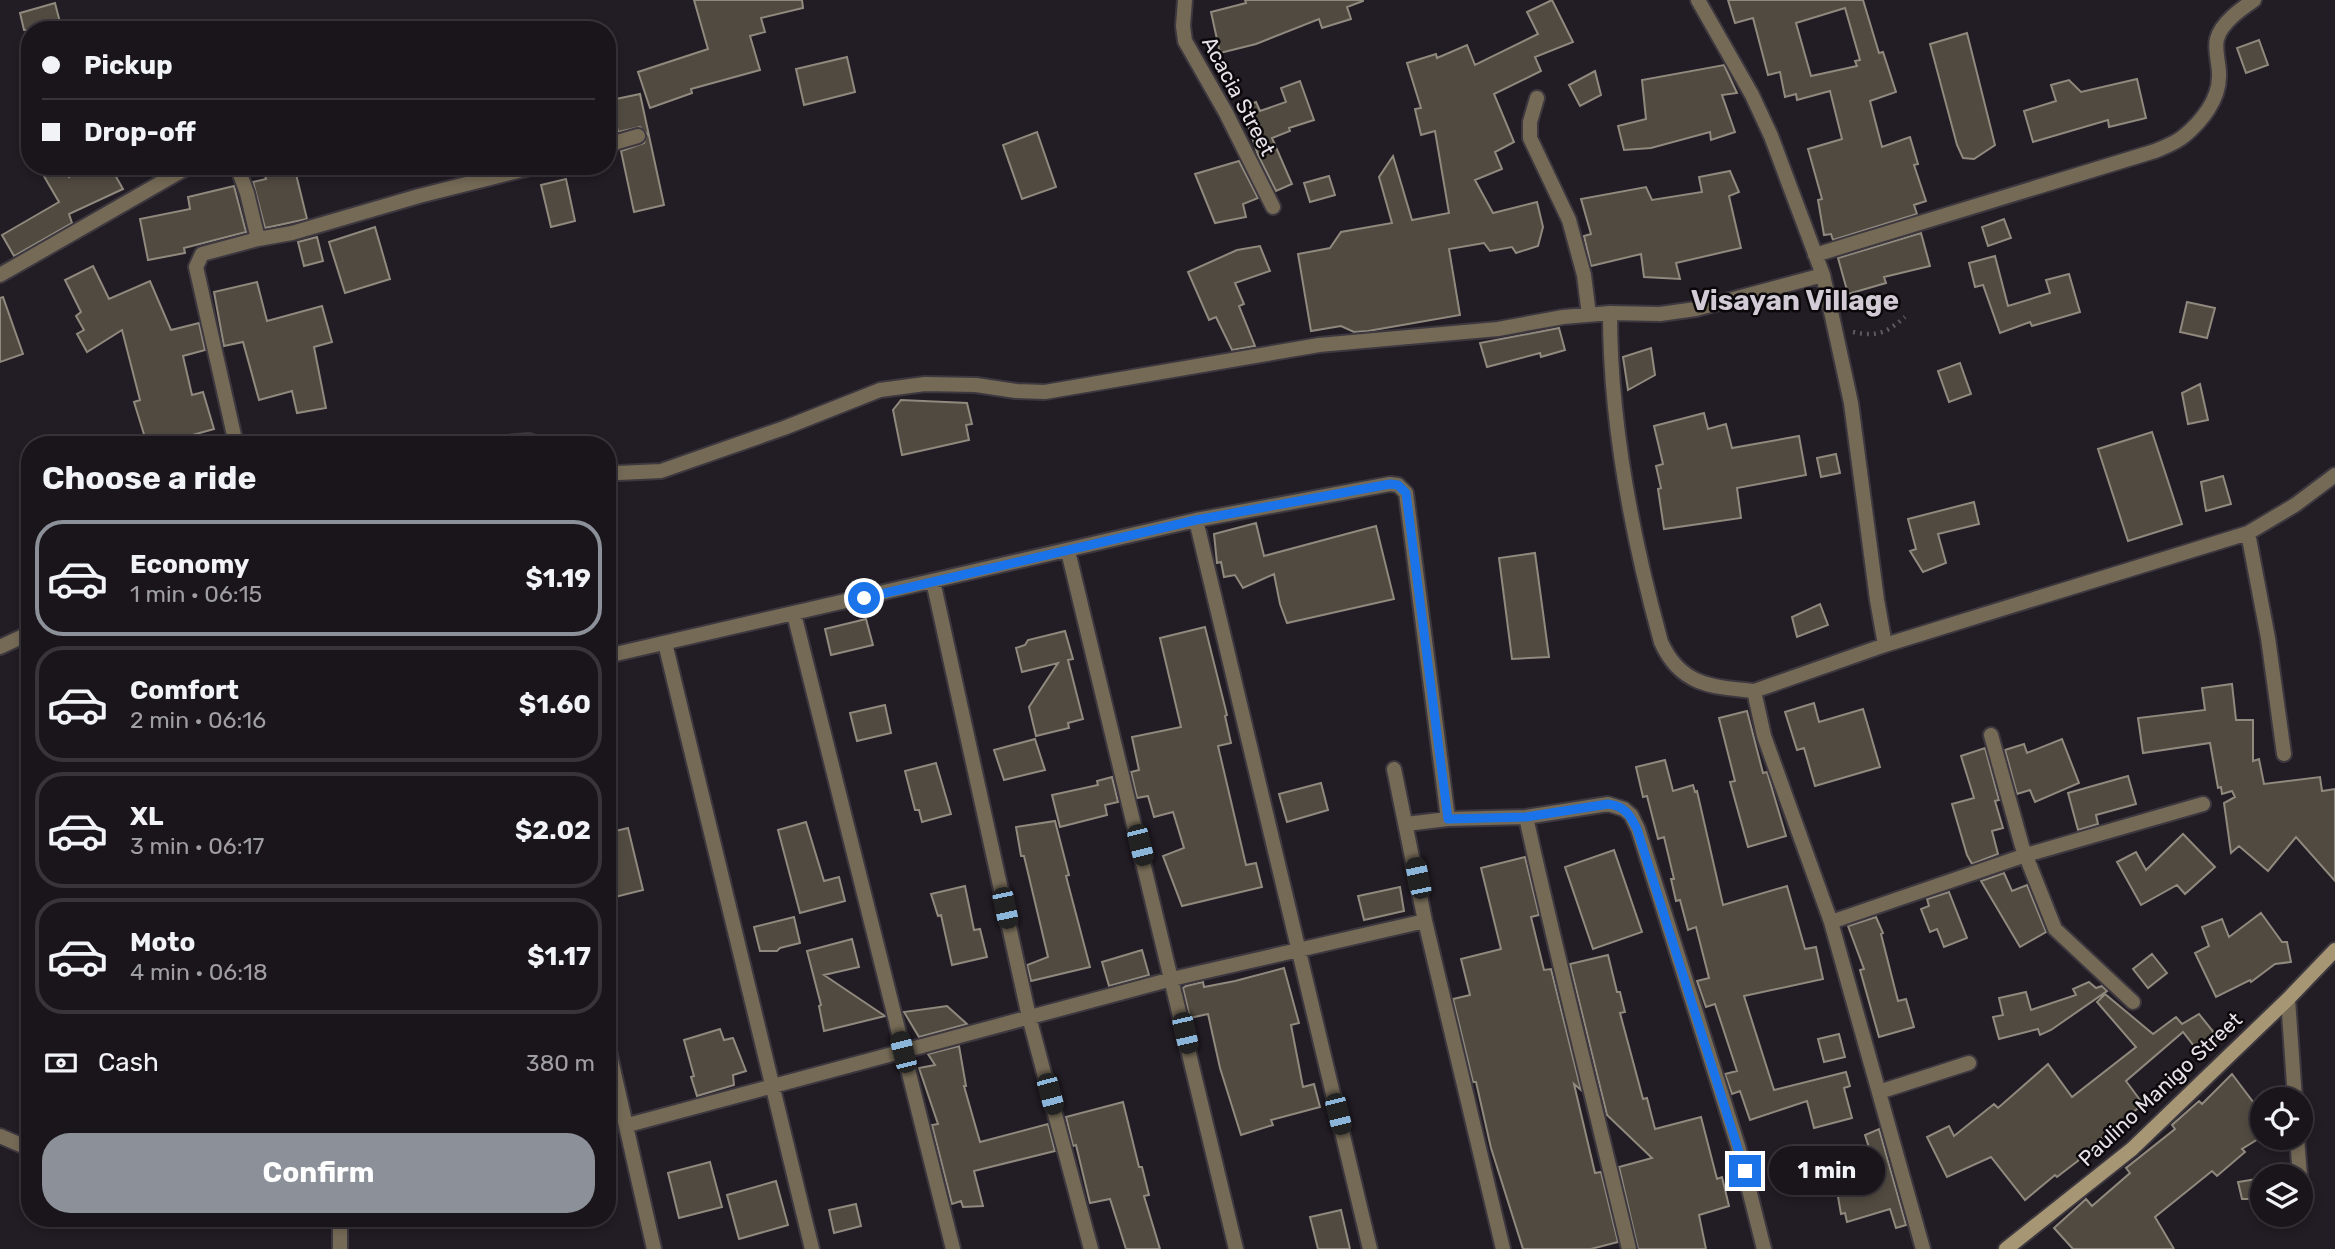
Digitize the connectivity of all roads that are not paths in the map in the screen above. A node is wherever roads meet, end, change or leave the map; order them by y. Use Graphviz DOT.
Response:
graph roads {
  1 [pos="1185,0"];
  2 [pos="1698,0"];
  3 [pos="2254,0"];
  4 [pos="1537,98"];
  5 [pos="638,136"];
  6 [pos="616,142"];
  7 [pos="174,175"];
  8 [pos="240,175"];
  9 [pos="502,175"];
  10 [pos="1273,207"];
  11 [pos="258,239"];
  12 [pos="1815,255"];
  13 [pos="0,275"];
  14 [pos="1823,275"];
  15 [pos="1609,313"];
  16 [pos="1589,315"];
  17 [pos="234,436"];
  18 [pos="616,472"];
  19 [pos="2335,475"];
  20 [pos="1196,520"];
  21 [pos="2248,533"];
  22 [pos="1068,551"];
  23 [pos="933,581"];
  24 [pos="794,614"];
  25 [pos="21,637"];
  26 [pos="665,643"];
  27 [pos="1885,645"];
  28 [pos="0,647"];
  29 [pos="616,654"];
  30 [pos="1754,691"];
  31 [pos="1991,735"];
  32 [pos="2284,754"];
  33 [pos="1394,769"];
  34 [pos="2203,804"];
  35 [pos="1526,817"];
  36 [pos="1448,819"];
  37 [pos="1406,824"];
  38 [pos="2026,855"];
  39 [pos="1425,921"];
  40 [pos="1830,922"];
  41 [pos="2335,950"];
  42 [pos="1300,951"];
  43 [pos="1172,979"];
  44 [pos="2288,999"];
  45 [pos="2133,1002"];
  46 [pos="1029,1017"];
  47 [pos="903,1052"];
  48 [pos="1969,1063"];
  49 [pos="616,1078"];
  50 [pos="772,1085"];
  51 [pos="2294,1087"];
  52 [pos="1879,1092"];
  53 [pos="628,1125"];
  54 [pos="0,1136"];
  55 [pos="21,1145"];
  56 [pos="340,1227"];
  57 [pos="340,1249"];
  58 [pos="654,1249"];
  59 [pos="812,1249"];
  60 [pos="953,1249"];
  61 [pos="1091,1249"];
  62 [pos="1236,1249"];
  63 [pos="1370,1249"];
  64 [pos="1503,1249"];
  65 [pos="1629,1249"];
  66 [pos="1764,1249"];
  67 [pos="1923,1249"];
  68 [pos="2006,1249"];
  1 -- 10 [label="street, Acacia Street"];
  2 -- 12 [label="street"];
  3 -- 12 [label="street"];
  4 -- 16 [label="street"];
  5 -- 6 [label="street"];
  7 -- 13 [label="street"];
  8 -- 11 [label="street"];
  9 -- 11 [label="street"];
  11 -- 17 [label="street"];
  12 -- 14 [label="street"];
  14 -- 15 [label="street"];
  14 -- 27 [label="street"];
  15 -- 16 [label="street"];
  15 -- 30 [label="street"];
  16 -- 18 [label="street"];
  19 -- 21 [label="street"];
  20 -- 22 [label="street"];
  20 -- 36 [label="street"];
  20 -- 42 [label="street"];
  21 -- 27 [label="street"];
  21 -- 32 [label="street"];
  22 -- 23 [label="street"];
  22 -- 43 [label="street"];
  23 -- 24 [label="street"];
  23 -- 46 [label="street"];
  24 -- 26 [label="street"];
  24 -- 47 [label="street"];
  25 -- 28 [label="street"];
  26 -- 29 [label="street"];
  26 -- 50 [label="street"];
  27 -- 30 [label="street"];
  30 -- 40 [label="street"];
  31 -- 38 [label="street"];
  33 -- 37 [label="street"];
  34 -- 38 [label="street"];
  35 -- 36 [label="street"];
  35 -- 65 [label="street"];
  35 -- 66 [label="street"];
  36 -- 37 [label="street"];
  37 -- 39 [label="street"];
  38 -- 40 [label="street"];
  38 -- 45 [label="street"];
  39 -- 42 [label="street"];
  39 -- 64 [label="street"];
  40 -- 52 [label="street"];
  41 -- 44 [label="street, Paulino Manigo Street"];
  42 -- 43 [label="street"];
  42 -- 63 [label="street"];
  43 -- 46 [label="street"];
  43 -- 62 [label="street"];
  44 -- 51 [label="street"];
  44 -- 68 [label="street, Paulino Manigo Street"];
  46 -- 47 [label="street"];
  46 -- 61 [label="street"];
  47 -- 50 [label="street"];
  47 -- 60 [label="street"];
  48 -- 52 [label="street"];
  49 -- 53 [label="street"];
  50 -- 53 [label="street"];
  50 -- 59 [label="street"];
  52 -- 67 [label="street"];
  53 -- 58 [label="street"];
  54 -- 55 [label="street"];
  56 -- 57 [label="street"];
}
